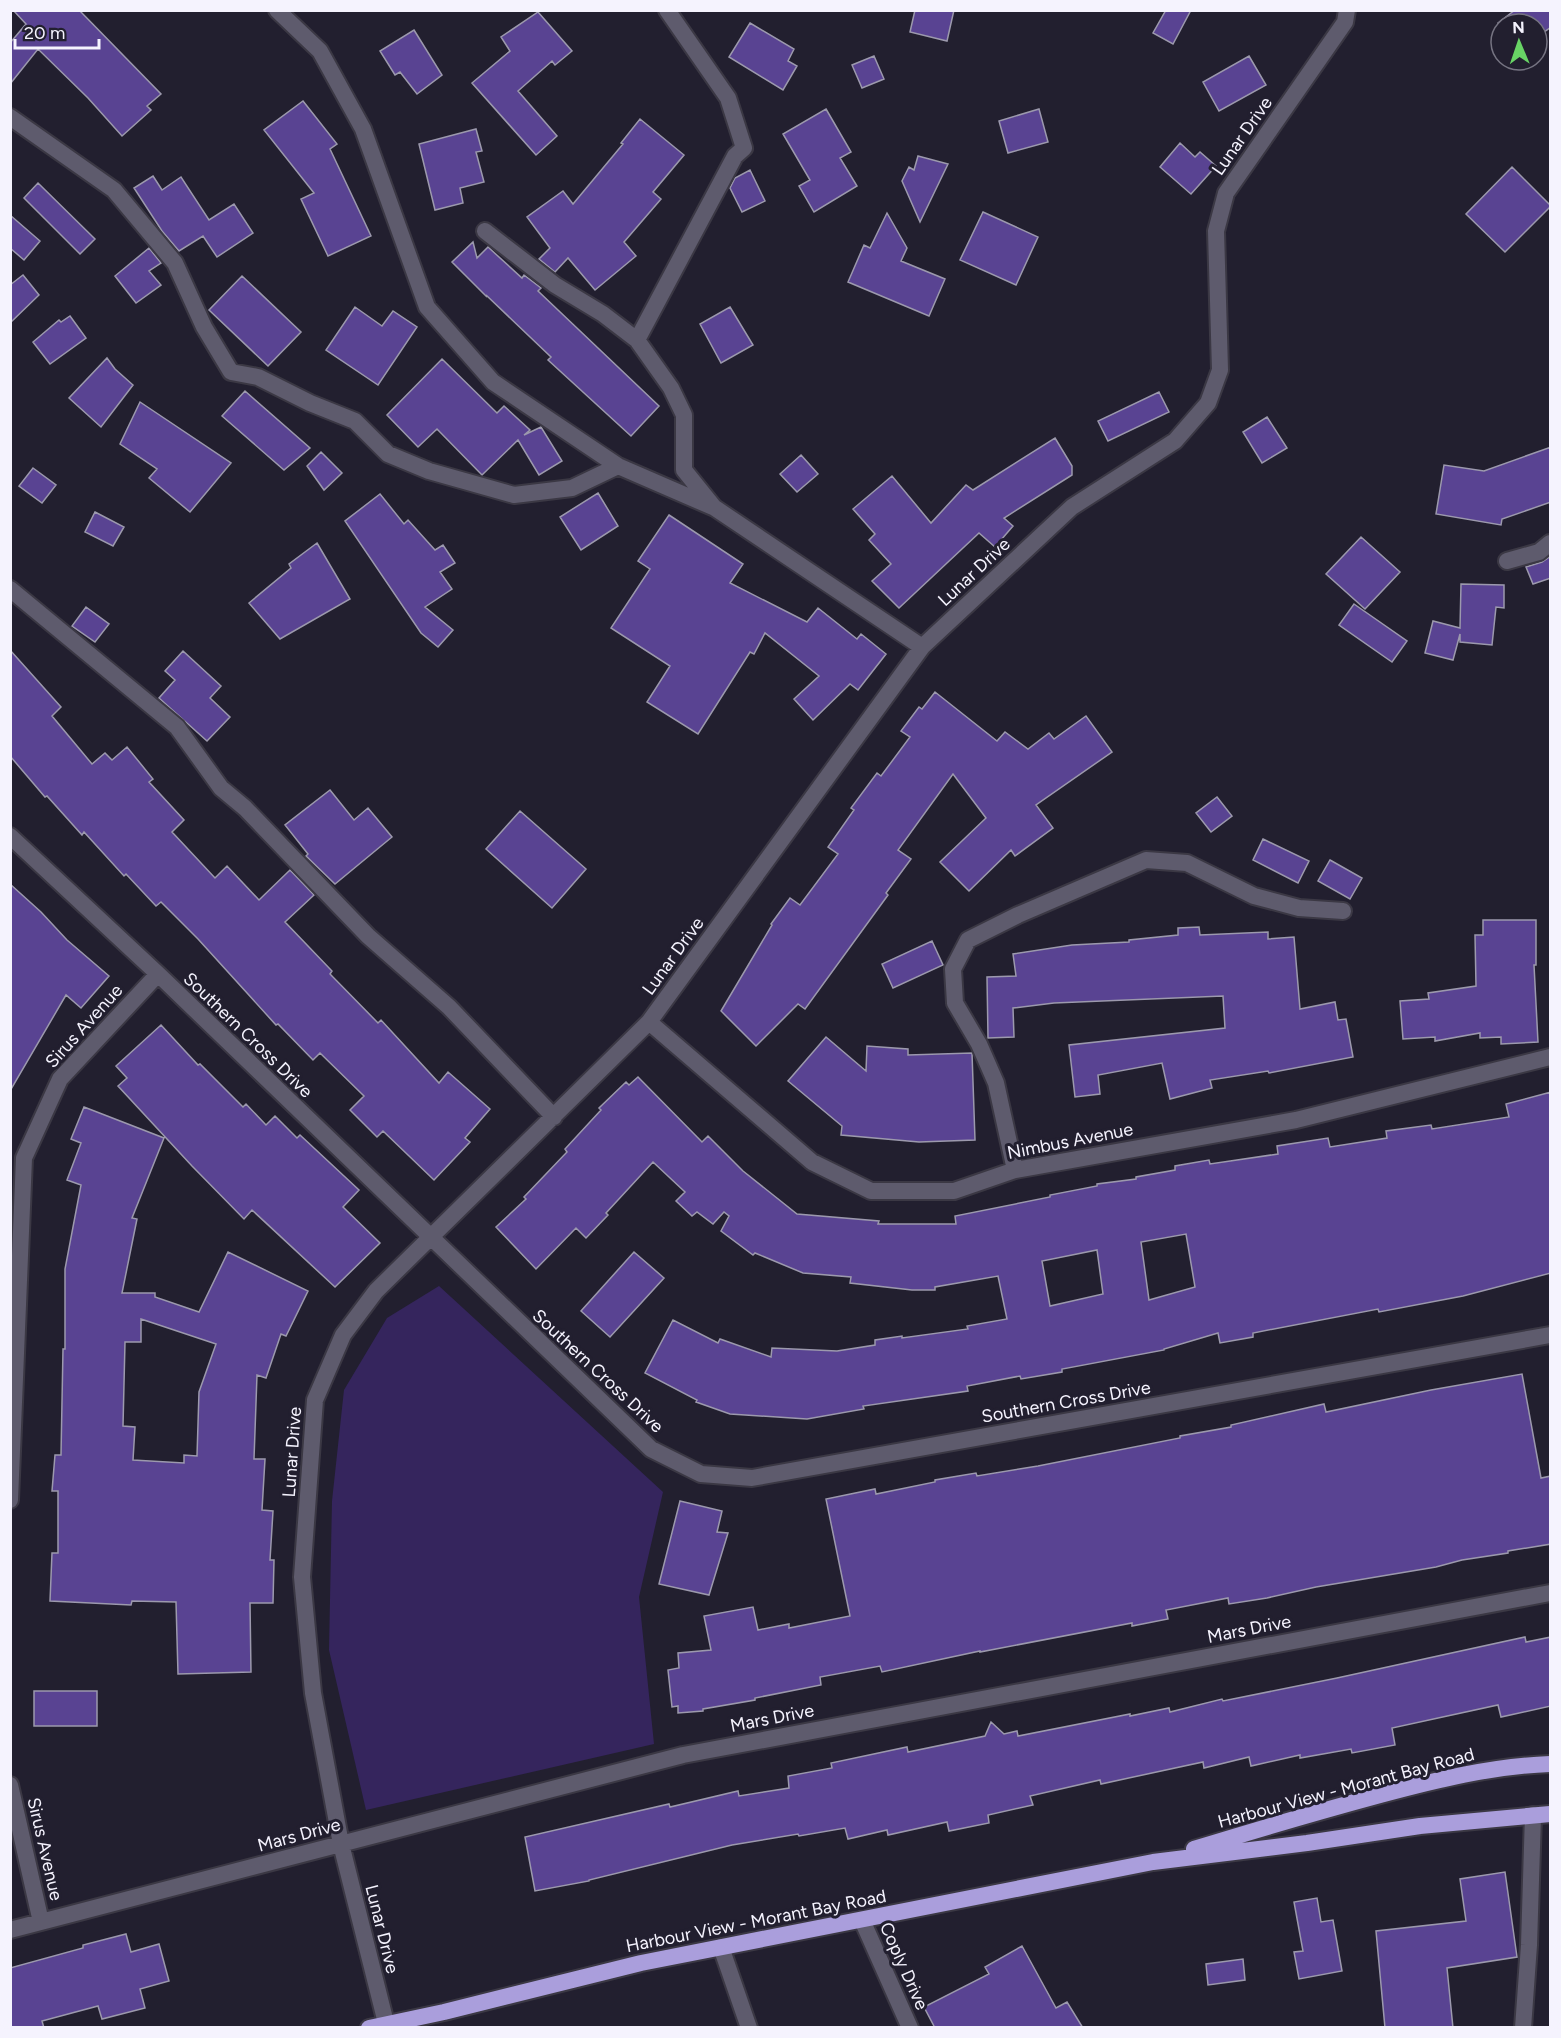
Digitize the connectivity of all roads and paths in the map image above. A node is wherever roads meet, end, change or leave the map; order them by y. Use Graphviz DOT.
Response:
graph roads {
  1 [pos="277,10"];
  2 [pos="667,10"];
  3 [pos="1347,10"];
  4 [pos="10,117"];
  5 [pos="485,231"];
  6 [pos="637,340"];
  7 [pos="618,466"];
  8 [pos="715,508"];
  9 [pos="1551,543"];
  10 [pos="1507,561"];
  11 [pos="10,589"];
  12 [pos="922,647"];
  13 [pos="10,836"];
  14 [pos="1343,911"];
  15 [pos="158,974"];
  16 [pos="649,1022"];
  17 [pos="1551,1056"];
  18 [pos="554,1117"];
  19 [pos="1015,1170"];
  20 [pos="431,1239"];
  21 [pos="1551,1335"];
  22 [pos="10,1500"];
  23 [pos="1551,1593"];
  24 [pos="1551,1764"];
  25 [pos="10,1785"];
  26 [pos="1551,1814"];
  27 [pos="1533,1815"];
  28 [pos="341,1844"];
  29 [pos="1153,1862"];
  30 [pos="862,1920"];
  31 [pos="41,1922"];
  32 [pos="10,1930"];
  33 [pos="722,1947"];
  34 [pos="386,2023"];
  35 [pos="369,2028"];
  36 [pos="749,2028"];
  37 [pos="910,2028"];
  38 [pos="1523,2028"];
  1 -- 7 [label="street"];
  2 -- 6 [label="street"];
  3 -- 12 [label="street, Lunar Drive"];
  4 -- 7 [label="street"];
  5 -- 6 [label="street"];
  6 -- 8 [label="street"];
  7 -- 8 [label="street"];
  8 -- 12 [label="street"];
  9 -- 10 [label="street"];
  11 -- 18 [label="street"];
  12 -- 16 [label="street, Lunar Drive"];
  13 -- 15 [label="street, Southern Cross Drive"];
  14 -- 19 [label="street"];
  15 -- 20 [label="street, Southern Cross Drive"];
  15 -- 22 [label="street, Sirus Avenue"];
  16 -- 18 [label="street, Lunar Drive"];
  16 -- 19 [label="street, Nimbus Avenue"];
  17 -- 19 [label="street, Nimbus Avenue"];
  18 -- 20 [label="street, Lunar Drive"];
  20 -- 21 [label="street, Southern Cross Drive"];
  20 -- 28 [label="street, Lunar Drive"];
  23 -- 28 [label="street, Mars Drive"];
  24 -- 29 [label="highway, Harbour View - Morant Bay Road"];
  25 -- 31 [label="street, Sirus Avenue"];
  26 -- 27 [label="highway, Harbour View - Morant Bay Road"];
  27 -- 29 [label="highway, Harbour View - Morant Bay Road"];
  27 -- 38 [label="street"];
  28 -- 31 [label="street, Mars Drive"];
  28 -- 34 [label="street, Lunar Drive"];
  29 -- 30 [label="highway, Harbour View - Morant Bay Road"];
  30 -- 33 [label="highway, Harbour View - Morant Bay Road"];
  30 -- 37 [label="street, Coply Drive"];
  31 -- 32 [label="street, Mars Drive"];
  33 -- 34 [label="highway, Harbour View - Morant Bay Road"];
  33 -- 36 [label="street"];
  34 -- 35 [label="highway, Harbour View - Morant Bay Road"];
}
